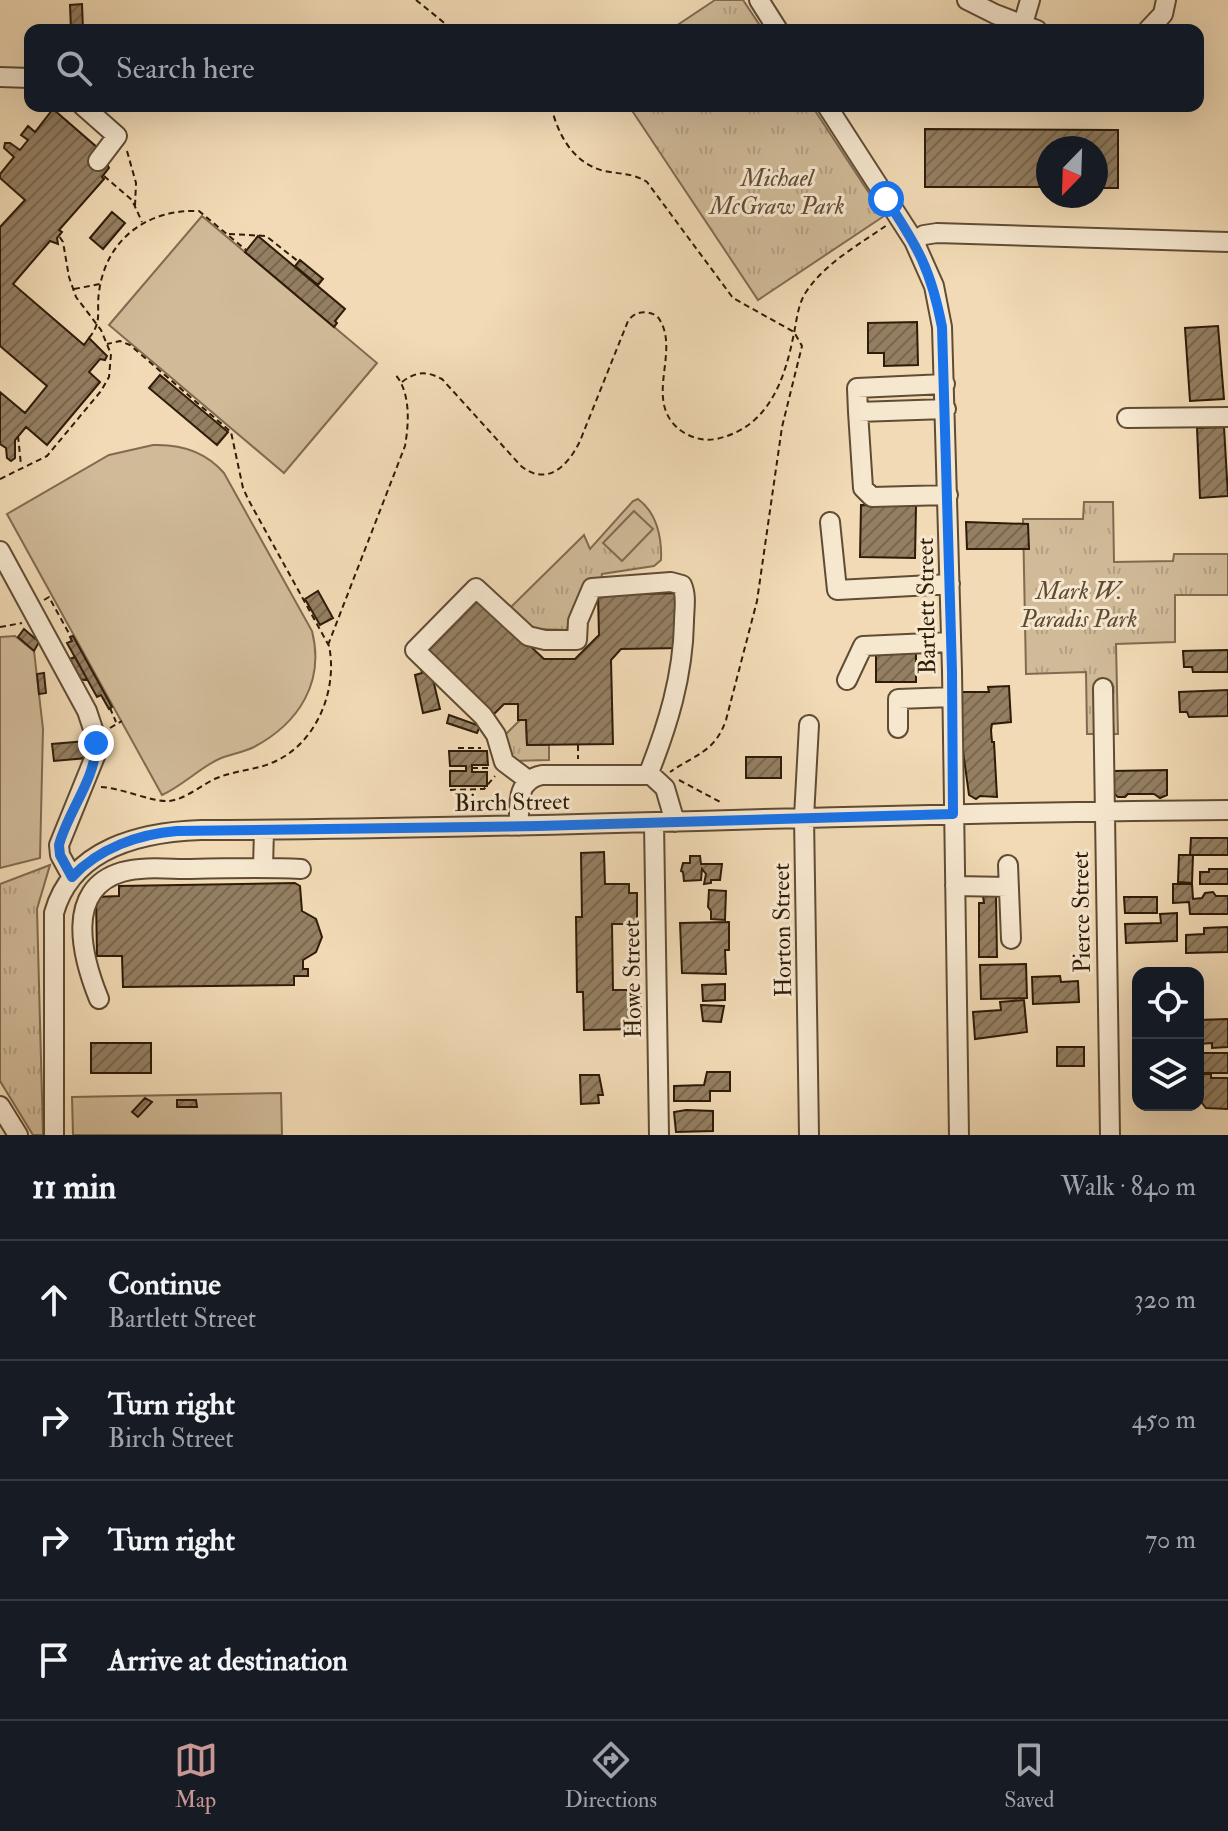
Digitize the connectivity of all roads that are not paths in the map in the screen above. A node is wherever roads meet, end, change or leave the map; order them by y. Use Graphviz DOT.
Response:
graph roads {
  1 [pos="759,0"];
  2 [pos="967,0"];
  3 [pos="1166,0"];
  4 [pos="1031,16"];
  5 [pos="774,24"];
  6 [pos="1154,24"];
  7 [pos="0,77"];
  8 [pos="24,78"];
  9 [pos="90,112"];
  10 [pos="831,112"];
  11 [pos="100,168"];
  12 [pos="914,241"];
  13 [pos="1228,242"];
  14 [pos="945,384"];
  15 [pos="946,409"];
  16 [pos="858,412"];
  17 [pos="1228,417"];
  18 [pos="1127,418"];
  19 [pos="948,495"];
  20 [pos="830,522"];
  21 [pos="0,551"];
  22 [pos="950,584"];
  23 [pos="951,642"];
  24 [pos="847,680"];
  25 [pos="1103,688"];
  26 [pos="952,697"];
  27 [pos="809,725"];
  28 [pos="898,728"];
  29 [pos="648,775"];
  30 [pos="528,780"];
  31 [pos="1103,810"];
  32 [pos="1228,810"];
  33 [pos="953,814"];
  34 [pos="804,817"];
  35 [pos="675,822"];
  36 [pos="654,823"];
  37 [pos="519,826"];
  38 [pos="264,830"];
  39 [pos="1008,865"];
  40 [pos="263,867"];
  41 [pos="301,869"];
  42 [pos="72,877"];
  43 [pos="955,886"];
  44 [pos="1009,887"];
  45 [pos="1011,939"];
  46 [pos="99,999"];
  47 [pos="0,1106"];
  48 [pos="18,1135"];
  49 [pos="54,1135"];
  50 [pos="659,1135"];
  51 [pos="809,1135"];
  52 [pos="959,1135"];
  53 [pos="1110,1135"];
  1 -- 5 [label="street"];
  2 -- 4 [label="street"];
  3 -- 6 [label="street"];
  7 -- 8 [label="street"];
  9 -- 11 [label="street"];
  10 -- 12 [label="street, Bartlett Street"];
  12 -- 13 [label="street"];
  12 -- 14 [label="street, Bartlett Street"];
  14 -- 15 [label="street, Bartlett Street"];
  14 -- 16 [label="street"];
  15 -- 16 [label="street"];
  15 -- 19 [label="street, Bartlett Street"];
  16 -- 19 [label="street"];
  17 -- 18 [label="street"];
  19 -- 22 [label="street, Bartlett Street"];
  20 -- 22 [label="street"];
  21 -- 42 [label="street"];
  22 -- 23 [label="street, Bartlett Street"];
  23 -- 24 [label="street"];
  23 -- 26 [label="street, Bartlett Street"];
  25 -- 31 [label="street, Pierce Street"];
  26 -- 28 [label="street"];
  26 -- 33 [label="street, Bartlett Street"];
  27 -- 34 [label="street, Horton Street"];
  29 -- 30 [label="street"];
  29 -- 30 [label="street"];
  29 -- 35 [label="street"];
  30 -- 37 [label="street"];
  31 -- 32 [label="street, Birch Street"];
  31 -- 33 [label="street, Birch Street"];
  31 -- 53 [label="street, Pierce Street"];
  33 -- 34 [label="street, Birch Street"];
  33 -- 43 [label="street, Bartlett Street"];
  34 -- 35 [label="street, Birch Street"];
  34 -- 51 [label="street, Horton Street"];
  35 -- 36 [label="street, Birch Street"];
  36 -- 37 [label="street, Birch Street"];
  36 -- 50 [label="street, Howe Street"];
  37 -- 38 [label="street, Birch Street"];
  38 -- 40 [label="street"];
  38 -- 42 [label="street, Birch Street"];
  39 -- 44 [label="street"];
  40 -- 41 [label="street"];
  40 -- 46 [label="street"];
  42 -- 49 [label="street, Birch Street"];
  43 -- 44 [label="street"];
  43 -- 52 [label="street, Bartlett Street"];
  44 -- 45 [label="street"];
  47 -- 48 [label="street"];
}
